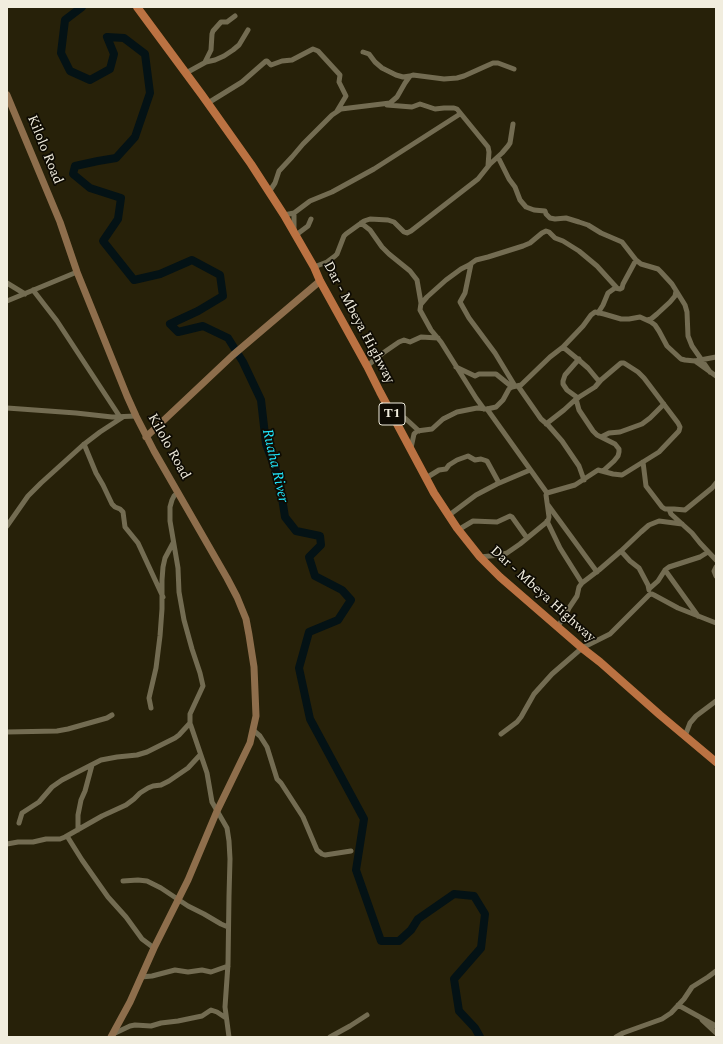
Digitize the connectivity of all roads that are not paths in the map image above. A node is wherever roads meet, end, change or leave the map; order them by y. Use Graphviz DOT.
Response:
graph roads {
  1 [pos="136,7"];
  2 [pos="235,16"];
  3 [pos="248,30"];
  4 [pos="363,52"];
  5 [pos="205,62"];
  6 [pos="514,69"];
  7 [pos="186,73"];
  8 [pos="410,76"];
  9 [pos="7,95"];
  10 [pos="208,103"];
  11 [pos="382,104"];
  12 [pos="337,112"];
  13 [pos="460,114"];
  14 [pos="513,124"];
  15 [pos="498,157"];
  16 [pos="488,167"];
  17 [pos="269,192"];
  18 [pos="294,213"];
  19 [pos="284,215"];
  20 [pos="311,220"];
  21 [pos="361,222"];
  22 [pos="295,233"];
  23 [pos="636,260"];
  24 [pos="471,264"];
  25 [pos="314,267"];
  26 [pos="77,272"];
  27 [pos="320,281"];
  28 [pos="7,283"];
  29 [pos="617,288"];
  30 [pos="33,290"];
  31 [pos="676,292"];
  32 [pos="25,294"];
  33 [pos="7,301"];
  34 [pos="421,304"];
  35 [pos="598,312"];
  36 [pos="647,320"];
  37 [pos="438,338"];
  38 [pos="563,348"];
  39 [pos="716,357"];
  40 [pos="578,360"];
  41 [pos="701,360"];
  42 [pos="695,361"];
  43 [pos="367,366"];
  44 [pos="456,367"];
  45 [pos="710,372"];
  46 [pos="716,376"];
  47 [pos="601,380"];
  48 [pos="515,387"];
  49 [pos="577,399"];
  50 [pos="664,404"];
  51 [pos="7,408"];
  52 [pos="389,409"];
  53 [pos="486,409"];
  54 [pos="136,416"];
  55 [pos="122,417"];
  56 [pos="546,424"];
  57 [pos="419,430"];
  58 [pos="146,437"];
  59 [pos="601,437"];
  60 [pos="84,444"];
  61 [pos="411,448"];
  62 [pos="643,462"];
  63 [pos="530,470"];
  64 [pos="603,471"];
  65 [pos="426,478"];
  66 [pos="584,480"];
  67 [pos="499,483"];
  68 [pos="716,483"];
  69 [pos="178,492"];
  70 [pos="547,494"];
  71 [pos="547,504"];
  72 [pos="669,509"];
  73 [pos="448,516"];
  74 [pos="547,521"];
  75 [pos="682,524"];
  76 [pos="7,526"];
  77 [pos="458,530"];
  78 [pos="527,538"];
  79 [pos="173,543"];
  80 [pos="621,551"];
  81 [pos="708,552"];
  82 [pos="480,557"];
  83 [pos="716,560"];
  84 [pos="716,566"];
  85 [pos="665,570"];
  86 [pos="597,572"];
  87 [pos="716,576"];
  88 [pos="582,583"];
  89 [pos="649,589"];
  90 [pos="649,595"];
  91 [pos="163,597"];
  92 [pos="698,617"];
  93 [pos="716,623"];
  94 [pos="557,627"];
  95 [pos="582,648"];
  96 [pos="716,701"];
  97 [pos="151,708"];
  98 [pos="112,715"];
  99 [pos="190,723"];
  100 [pos="253,730"];
  101 [pos="7,732"];
  102 [pos="502,734"];
  103 [pos="685,736"];
  104 [pos="200,755"];
  105 [pos="716,762"];
  106 [pos="92,765"];
  107 [pos="217,811"];
  108 [pos="19,823"];
  109 [pos="78,830"];
  110 [pos="67,836"];
  111 [pos="7,844"];
  112 [pos="351,851"];
  113 [pos="123,881"];
  114 [pos="178,900"];
  115 [pos="228,927"];
  116 [pos="154,948"];
  117 [pos="228,966"];
  118 [pos="716,971"];
  119 [pos="141,977"];
  120 [pos="678,1005"];
  121 [pos="367,1015"];
  122 [pos="696,1015"];
  123 [pos="226,1018"];
  124 [pos="716,1026"];
  125 [pos="716,1033"];
  126 [pos="112,1035"];
  127 [pos="229,1037"];
  128 [pos="330,1037"];
  129 [pos="616,1037"];
  1 -- 7 [label="highway, Dar - Mbeya Highway / T1"];
  2 -- 5 [label="street"];
  3 -- 5 [label="street"];
  4 -- 8 [label="street"];
  5 -- 7 [label="street"];
  6 -- 8 [label="street"];
  7 -- 10 [label="highway, Dar - Mbeya Highway / T1"];
  8 -- 11 [label="street"];
  9 -- 26 [label="main road, Kilolo Road"];
  10 -- 12 [label="street"];
  10 -- 17 [label="highway, Dar - Mbeya Highway / T1"];
  11 -- 12 [label="street"];
  11 -- 13 [label="street"];
  12 -- 17 [label="street"];
  13 -- 16 [label="street"];
  13 -- 18 [label="street"];
  14 -- 15 [label="street"];
  15 -- 16 [label="street"];
  15 -- 23 [label="street"];
  16 -- 21 [label="street"];
  17 -- 19 [label="highway, Dar - Mbeya Highway / T1"];
  18 -- 19 [label="street"];
  18 -- 22 [label="street"];
  19 -- 22 [label="highway, Dar - Mbeya Highway / T1"];
  20 -- 22 [label="street"];
  21 -- 25 [label="street"];
  21 -- 34 [label="street"];
  22 -- 25 [label="highway, Dar - Mbeya Highway / T1"];
  23 -- 29 [label="street"];
  23 -- 31 [label="street"];
  24 -- 29 [label="street"];
  24 -- 34 [label="street"];
  24 -- 48 [label="street"];
  25 -- 27 [label="highway, Dar - Mbeya Highway / T1"];
  26 -- 30 [label="street"];
  26 -- 54 [label="main road, Kilolo Road"];
  27 -- 43 [label="highway, Dar - Mbeya Highway / T1"];
  27 -- 58 [label="main road"];
  28 -- 32 [label="street"];
  29 -- 35 [label="street"];
  30 -- 32 [label="street"];
  30 -- 55 [label="street"];
  31 -- 36 [label="street"];
  31 -- 41 [label="street"];
  32 -- 33 [label="street"];
  34 -- 37 [label="street"];
  35 -- 36 [label="street"];
  35 -- 38 [label="street"];
  36 -- 42 [label="street"];
  37 -- 43 [label="street"];
  37 -- 44 [label="street"];
  38 -- 40 [label="street"];
  38 -- 48 [label="street"];
  39 -- 41 [label="street"];
  40 -- 47 [label="street"];
  40 -- 49 [label="street"];
  41 -- 42 [label="street"];
  41 -- 45 [label="street"];
  42 -- 45 [label="street"];
  43 -- 52 [label="highway, Dar - Mbeya Highway / T1"];
  44 -- 48 [label="street"];
  44 -- 53 [label="street"];
  45 -- 46 [label="street"];
  47 -- 49 [label="street"];
  47 -- 50 [label="street"];
  48 -- 53 [label="street"];
  48 -- 56 [label="street"];
  49 -- 56 [label="street"];
  49 -- 59 [label="street"];
  50 -- 59 [label="street"];
  50 -- 62 [label="street"];
  51 -- 55 [label="street"];
  52 -- 57 [label="street"];
  52 -- 61 [label="highway, Dar - Mbeya Highway / T1"];
  53 -- 57 [label="street"];
  53 -- 63 [label="street"];
  54 -- 55 [label="street"];
  54 -- 58 [label="main road, Kilolo Road"];
  55 -- 60 [label="street"];
  56 -- 66 [label="street"];
  57 -- 61 [label="street"];
  58 -- 69 [label="main road, Kilolo Road"];
  59 -- 64 [label="street"];
  60 -- 76 [label="street"];
  60 -- 91 [label="street"];
  61 -- 65 [label="highway, Dar - Mbeya Highway / T1"];
  62 -- 64 [label="street"];
  62 -- 72 [label="street"];
  63 -- 67 [label="street"];
  63 -- 70 [label="street"];
  64 -- 66 [label="street"];
  65 -- 67 [label="street"];
  65 -- 73 [label="highway, Dar - Mbeya Highway / T1"];
  66 -- 70 [label="street"];
  67 -- 73 [label="street"];
  68 -- 72 [label="street"];
  69 -- 79 [label="street"];
  69 -- 100 [label="main road, Kilolo Road"];
  70 -- 71 [label="street"];
  71 -- 74 [label="street"];
  71 -- 86 [label="street"];
  72 -- 75 [label="street"];
  73 -- 77 [label="highway, Dar - Mbeya Highway / T1"];
  74 -- 78 [label="street"];
  74 -- 88 [label="street"];
  75 -- 80 [label="street"];
  75 -- 81 [label="street"];
  77 -- 78 [label="street"];
  77 -- 82 [label="highway, Dar - Mbeya Highway / T1"];
  78 -- 82 [label="street"];
  79 -- 91 [label="street"];
  79 -- 99 [label="street"];
  80 -- 86 [label="street"];
  80 -- 89 [label="street"];
  81 -- 83 [label="street"];
  81 -- 85 [label="street"];
  82 -- 94 [label="highway, Dar - Mbeya Highway / T1"];
  84 -- 87 [label="street"];
  85 -- 89 [label="street"];
  85 -- 92 [label="street"];
  86 -- 88 [label="street"];
  88 -- 94 [label="street"];
  89 -- 90 [label="street"];
  90 -- 92 [label="street"];
  90 -- 95 [label="street"];
  91 -- 97 [label="street"];
  92 -- 93 [label="street"];
  94 -- 95 [label="highway, Dar - Mbeya Highway / T1"];
  95 -- 102 [label="street"];
  95 -- 103 [label="highway, Dar - Mbeya Highway / T1"];
  96 -- 103 [label="street"];
  98 -- 101 [label="street"];
  99 -- 104 [label="street"];
  99 -- 106 [label="street"];
  100 -- 107 [label="main road, Kilolo Road"];
  100 -- 112 [label="street"];
  103 -- 105 [label="highway, Dar - Mbeya Highway / T1"];
  104 -- 107 [label="street"];
  104 -- 109 [label="street"];
  106 -- 108 [label="street"];
  106 -- 109 [label="street"];
  107 -- 114 [label="main road, Kilolo Road"];
  107 -- 115 [label="street"];
  109 -- 110 [label="street"];
  110 -- 111 [label="street"];
  110 -- 116 [label="street"];
  113 -- 114 [label="street"];
  114 -- 115 [label="street"];
  114 -- 116 [label="main road, Kilolo Road"];
  115 -- 117 [label="street"];
  116 -- 119 [label="main road, Kilolo Road"];
  117 -- 119 [label="street"];
  117 -- 123 [label="street"];
  118 -- 120 [label="street"];
  119 -- 126 [label="main road, Kilolo Road"];
  120 -- 122 [label="street"];
  120 -- 129 [label="street"];
  121 -- 128 [label="street"];
  122 -- 124 [label="street"];
  122 -- 125 [label="street"];
  123 -- 126 [label="street"];
  123 -- 127 [label="street"];
}
